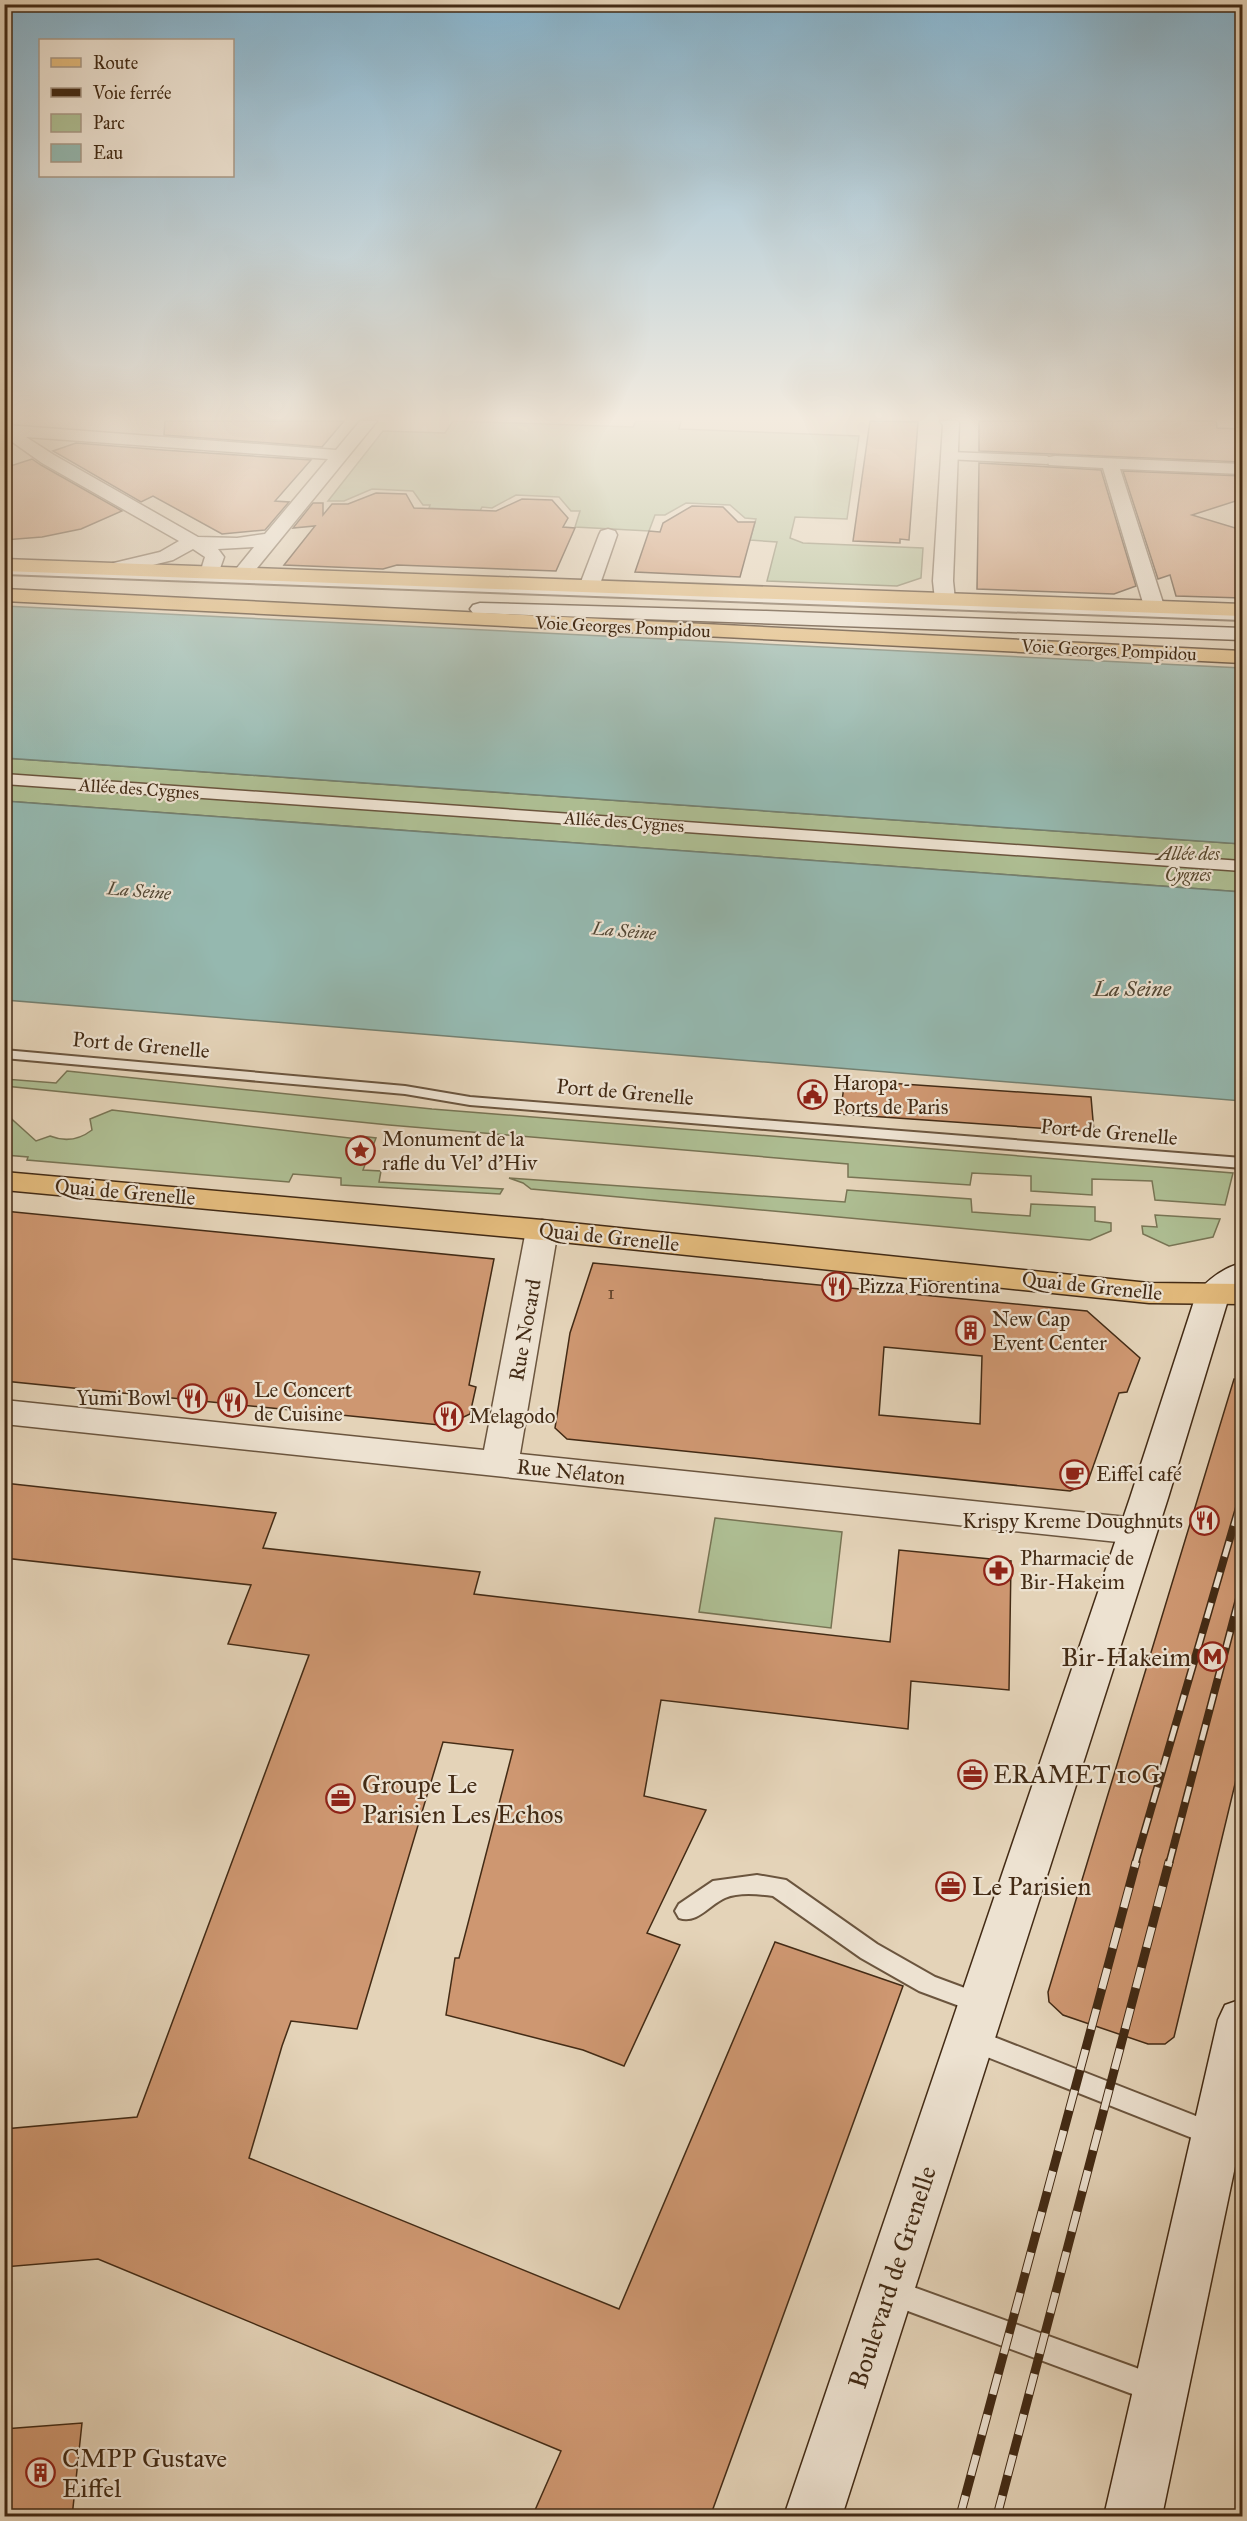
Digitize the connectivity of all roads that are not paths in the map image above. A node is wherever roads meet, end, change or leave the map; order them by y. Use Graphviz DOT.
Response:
graph roads {
  1 [pos="186,539"];
  2 [pos="272,539"];
  3 [pos="607,539"];
  4 [pos="945,539"];
  5 [pos="1133,539"];
  6 [pos="192,542"];
  7 [pos="4,565"];
  8 [pos="108,570"];
  9 [pos="4,571"];
  10 [pos="242,574"];
  11 [pos="214,582"];
  12 [pos="589,587"];
  13 [pos="4,588"];
  14 [pos="4,595"];
  15 [pos="947,604"];
  16 [pos="1154,606"];
  17 [pos="480,609"];
  18 [pos="1242,610"];
  19 [pos="1242,617"];
  20 [pos="1005,626"];
  21 [pos="1242,634"];
  22 [pos="823,635"];
  23 [pos="1242,657"];
  24 [pos="4,779"];
  25 [pos="1242,866"];
  26 [pos="4,1054"];
  27 [pos="1242,1163"];
  28 [pos="4,1181"];
  29 [pos="543,1230"];
  30 [pos="1242,1273"];
  31 [pos="1228,1294"];
  32 [pos="4,1412"];
  33 [pos="500,1464"];
  34 [pos="1137,1531"];
  35 [pos="687,1911"];
  36 [pos="1242,2020"];
  37 [pos="976,2021"];
  38 [pos="1217,2136"];
  39 [pos="887,2291"];
  40 [pos="1161,2390"];
  41 [pos="813,2517"];
  42 [pos="1134,2517"];
  1 -- 6 [label="street"];
  2 -- 6 [label="street"];
  2 -- 10 [label="street"];
  3 -- 12 [label="street"];
  4 -- 15 [label="street"];
  5 -- 16 [label="street"];
  6 -- 8 [label="street"];
  6 -- 11 [label="street"];
  7 -- 8 [label="main road"];
  8 -- 11 [label="main road"];
  9 -- 11 [label="lane"];
  10 -- 11 [label="main road"];
  10 -- 12 [label="main road"];
  11 -- 13 [label="main road"];
  11 -- 15 [label="lane"];
  11 -- 17 [label="main road"];
  12 -- 15 [label="main road"];
  14 -- 22 [label="main road, Voie Georges Pompidou"];
  15 -- 16 [label="main road"];
  15 -- 19 [label="lane"];
  15 -- 20 [label="street"];
  16 -- 18 [label="main road"];
  17 -- 20 [label="street"];
  17 -- 22 [label="main road"];
  20 -- 21 [label="street"];
  22 -- 23 [label="main road, Voie Georges Pompidou"];
  24 -- 25 [label="street, Allée des Cygnes"];
  26 -- 27 [label="lane, Port de Grenelle"];
  28 -- 29 [label="main road, Quai de Grenelle"];
  29 -- 31 [label="main road, Quai de Grenelle"];
  29 -- 33 [label="street, Rue Nocard"];
  30 -- 31 [label="street"];
  31 -- 34 [label="street, Boulevard de Grenelle"];
  32 -- 33 [label="street, Rue Nélaton"];
  33 -- 34 [label="street, Rue Nélaton"];
  34 -- 37 [label="street, Boulevard de Grenelle"];
  35 -- 37 [label="lane"];
  36 -- 38 [label="street"];
  37 -- 38 [label="lane"];
  37 -- 39 [label="street, Boulevard de Grenelle"];
  38 -- 40 [label="street"];
  39 -- 40 [label="lane"];
  39 -- 41 [label="street, Boulevard de Grenelle"];
  40 -- 42 [label="street"];
}
